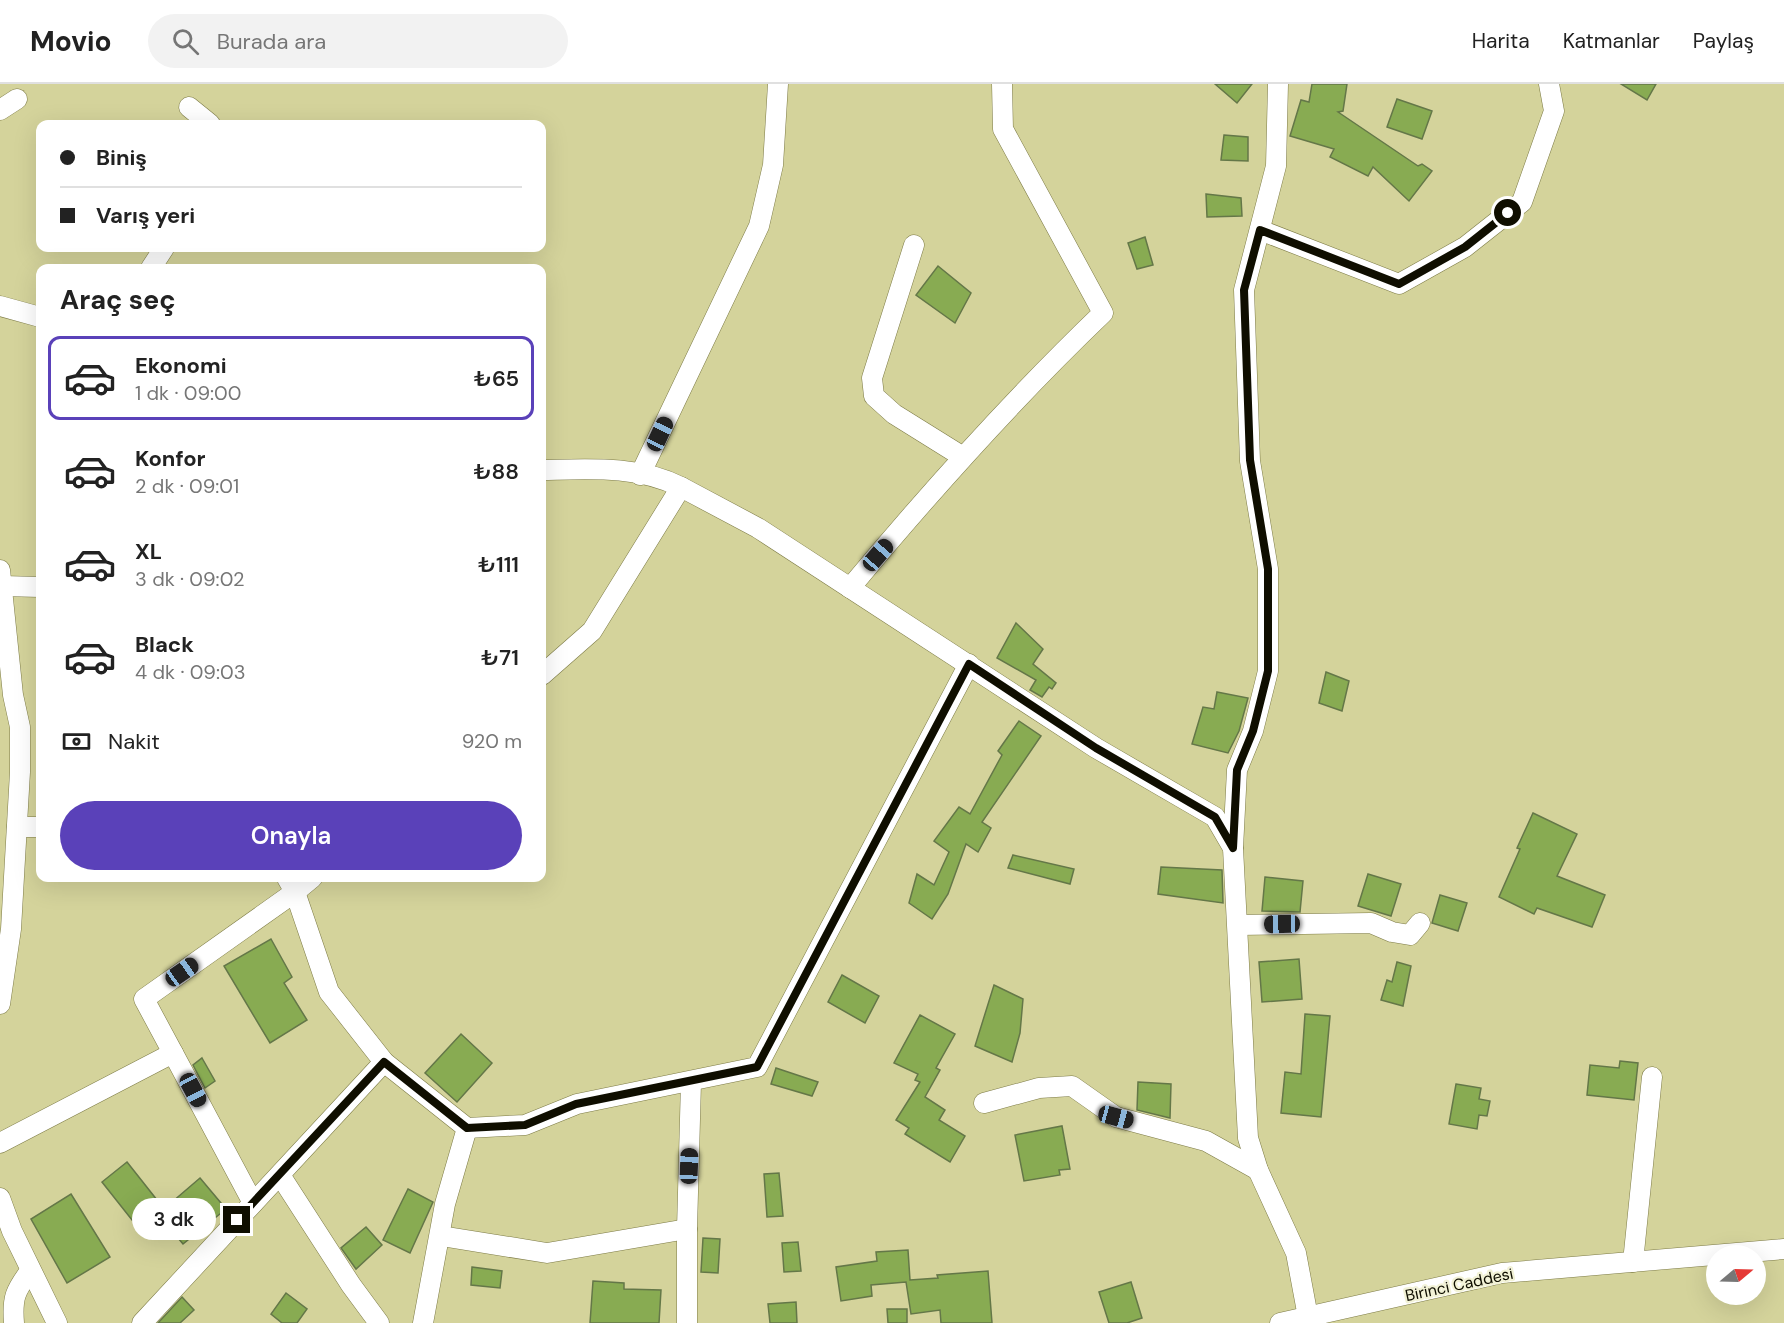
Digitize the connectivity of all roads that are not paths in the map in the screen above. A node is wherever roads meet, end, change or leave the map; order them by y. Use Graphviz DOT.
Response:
graph roads {
  1 [pos="778,84"];
  2 [pos="1002,84"];
  3 [pos="1278,84"];
  4 [pos="1549,84"];
  5 [pos="189,107"];
  6 [pos="205,120"];
  7 [pos="1260,230"];
  8 [pos="914,245"];
  9 [pos="0,306"];
  10 [pos="36,316"];
  11 [pos="963,458"];
  12 [pos="546,470"];
  13 [pos="640,475"];
  14 [pos="681,487"];
  15 [pos="1,578"];
  16 [pos="36,586"];
  17 [pos="850,588"];
  18 [pos="969,664"];
  19 [pos="546,671"];
  20 [pos="0,721"];
  21 [pos="20,727"];
  22 [pos="17,827"];
  23 [pos="36,827"];
  24 [pos="1233,848"];
  25 [pos="8,849"];
  26 [pos="291,885"];
  27 [pos="1420,923"];
  28 [pos="1238,925"];
  29 [pos="0,1004"];
  30 [pos="173,1053"];
  31 [pos="384,1062"];
  32 [pos="1652,1077"];
  33 [pos="692,1082"];
  34 [pos="984,1103"];
  35 [pos="467,1128"];
  36 [pos="0,1143"];
  37 [pos="1258,1170"];
  38 [pos="280,1174"];
  39 [pos="0,1198"];
  40 [pos="253,1203"];
  41 [pos="687,1228"];
  42 [pos="441,1236"];
  43 [pos="1784,1249"];
  44 [pos="1633,1262"];
  45 [pos="30,1271"];
  46 [pos="1308,1317"];
  47 [pos="9,1321"];
  48 [pos="57,1323"];
  49 [pos="142,1323"];
  50 [pos="379,1323"];
  51 [pos="423,1323"];
  52 [pos="687,1323"];
  53 [pos="1280,1323"];
  1 -- 13 [label="street"];
  2 -- 11 [label="street"];
  3 -- 7 [label="street"];
  4 -- 7 [label="street"];
  5 -- 6 [label="street"];
  7 -- 24 [label="street"];
  8 -- 11 [label="street"];
  9 -- 10 [label="street"];
  11 -- 17 [label="street"];
  12 -- 13 [label="street"];
  13 -- 14 [label="street"];
  14 -- 17 [label="street"];
  14 -- 19 [label="street"];
  15 -- 16 [label="street"];
  15 -- 21 [label="street"];
  17 -- 18 [label="street"];
  18 -- 24 [label="street"];
  18 -- 33 [label="street"];
  20 -- 21 [label="street"];
  21 -- 22 [label="street"];
  22 -- 23 [label="street"];
  22 -- 25 [label="street"];
  24 -- 28 [label="street"];
  25 -- 29 [label="street"];
  26 -- 30 [label="street"];
  26 -- 31 [label="street"];
  27 -- 28 [label="street"];
  28 -- 37 [label="street"];
  30 -- 36 [label="street"];
  30 -- 40 [label="street"];
  31 -- 35 [label="street"];
  31 -- 38 [label="street"];
  32 -- 44 [label="street"];
  33 -- 35 [label="street"];
  33 -- 41 [label="street"];
  34 -- 37 [label="street"];
  35 -- 42 [label="street"];
  37 -- 46 [label="street"];
  38 -- 40 [label="street"];
  38 -- 50 [label="street"];
  39 -- 45 [label="street"];
  40 -- 49 [label="street"];
  41 -- 42 [label="street"];
  41 -- 52 [label="street"];
  42 -- 51 [label="street"];
  43 -- 44 [label="street, Birinci Caddesi"];
  44 -- 46 [label="street, Birinci Caddesi"];
  45 -- 47 [label="street"];
  45 -- 48 [label="street"];
  46 -- 53 [label="street, Birinci Caddesi"];
}
